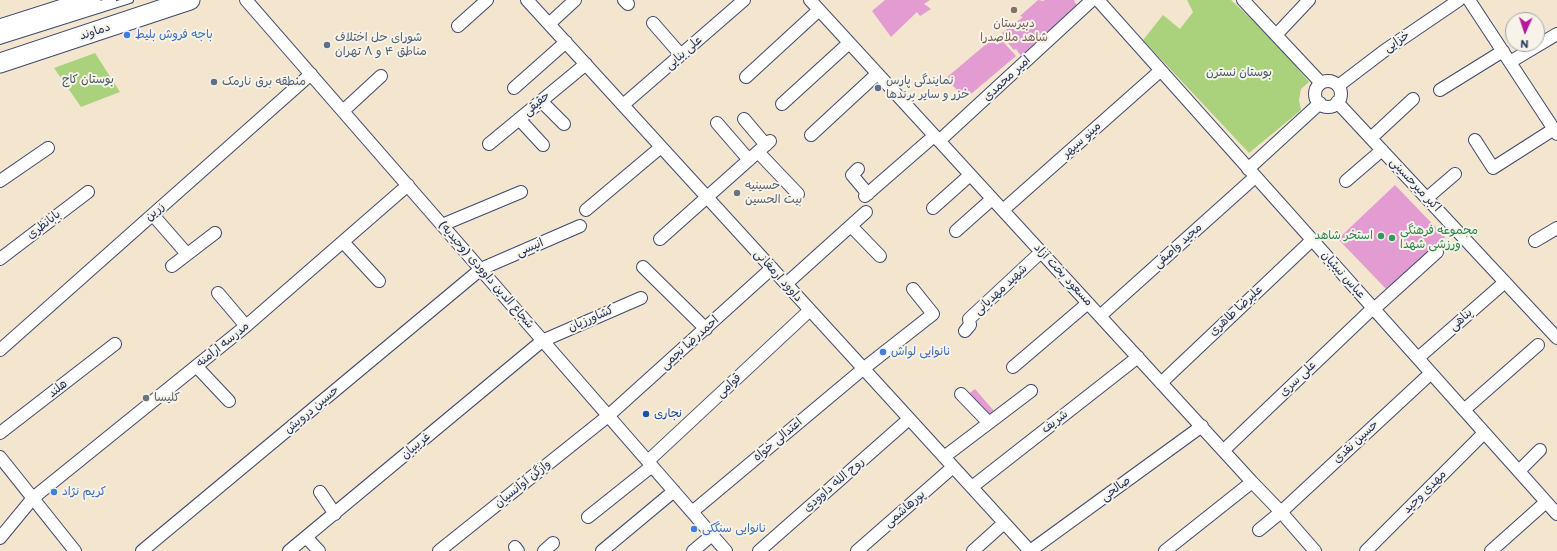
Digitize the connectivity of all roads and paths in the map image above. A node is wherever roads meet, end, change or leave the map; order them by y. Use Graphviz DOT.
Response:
graph roads {
  1 [pos="91,0"];
  2 [pos="113,0"];
  3 [pos="130,0"];
  4 [pos="190,0"];
  5 [pos="246,0"];
  6 [pos="487,0"];
  7 [pos="527,0"];
  8 [pos="575,0"];
  9 [pos="744,0"];
  10 [pos="810,0"];
  11 [pos="1092,0"];
  12 [pos="1098,0"];
  13 [pos="1243,0"];
  14 [pos="1309,0"];
  15 [pos="1459,0"];
  16 [pos="1469,0"];
  17 [pos="818,10"];
  18 [pos="653,23"];
  19 [pos="549,24"];
  20 [pos="458,26"];
  21 [pos="0,29"];
  22 [pos="1557,34"];
  23 [pos="0,35"];
  24 [pos="1276,35"];
  25 [pos="0,41"];
  26 [pos="566,42"];
  27 [pos="849,43"];
  28 [pos="1502,51"];
  29 [pos="681,55"];
  30 [pos="1510,62"];
  31 [pos="0,64"];
  32 [pos="586,64"];
  33 [pos="1160,71"];
  34 [pos="311,74"];
  35 [pos="877,74"];
  36 [pos="381,76"];
  37 [pos="746,77"];
  38 [pos="1321,83"];
  39 [pos="1338,86"];
  40 [pos="514,88"];
  41 [pos="1440,90"];
  42 [pos="1413,99"];
  43 [pos="541,100"];
  44 [pos="1337,102"];
  45 [pos="1320,103"];
  46 [pos="782,104"];
  47 [pos="623,105"];
  48 [pos="343,111"];
  49 [pos="519,119"];
  50 [pos="744,119"];
  51 [pos="717,123"];
  52 [pos="564,124"];
  53 [pos="1556,132"];
  54 [pos="811,135"];
  55 [pos="1371,138"];
  56 [pos="937,139"];
  57 [pos="1475,140"];
  58 [pos="489,144"];
  59 [pos="543,145"];
  60 [pos="765,146"];
  61 [pos="661,147"];
  62 [pos="48,148"];
  63 [pos="1382,150"];
  64 [pos="749,160"];
  65 [pos="858,169"];
  66 [pos="1251,173"];
  67 [pos="1455,174"];
  68 [pos="970,175"];
  69 [pos="0,181"];
  70 [pos="1346,181"];
  71 [pos="408,185"];
  72 [pos="88,192"];
  73 [pos="521,192"];
  74 [pos="798,194"];
  75 [pos="707,197"];
  76 [pos="992,198"];
  77 [pos="1427,198"];
  78 [pos="933,208"];
  79 [pos="586,210"];
  80 [pos="1003,210"];
  81 [pos="866,212"];
  82 [pos="153,215"];
  83 [pos="442,225"];
  84 [pos="580,226"];
  85 [pos="851,226"];
  86 [pos="1557,228"];
  87 [pos="956,231"];
  88 [pos="215,233"];
  89 [pos="660,239"];
  90 [pos="1312,240"];
  91 [pos="1535,241"];
  92 [pos="343,242"];
  93 [pos="1041,252"];
  94 [pos="1437,252"];
  95 [pos="187,254"];
  96 [pos="880,256"];
  97 [pos="0,259"];
  98 [pos="172,266"];
  99 [pos="643,266"];
  100 [pos="772,268"];
  101 [pos="481,269"];
  102 [pos="380,281"];
  103 [pos="1505,282"];
  104 [pos="786,284"];
  105 [pos="913,289"];
  106 [pos="218,293"];
  107 [pos="641,298"];
  108 [pos="1088,302"];
  109 [pos="1373,309"];
  110 [pos="810,310"];
  111 [pos="1100,316"];
  112 [pos="246,326"];
  113 [pos="706,329"];
  114 [pos="965,330"];
  115 [pos="1557,338"];
  116 [pos="542,341"];
  117 [pos="115,344"];
  118 [pos="1538,345"];
  119 [pos="0,350"];
  120 [pos="1138,358"];
  121 [pos="1418,358"];
  122 [pos="196,366"];
  123 [pos="1013,367"];
  124 [pos="863,368"];
  125 [pos="1431,373"];
  126 [pos="1161,383"];
  127 [pos="1031,391"];
  128 [pos="961,394"];
  129 [pos="229,401"];
  130 [pos="1464,410"];
  131 [pos="608,416"];
  132 [pos="909,419"];
  133 [pos="989,423"];
  134 [pos="1202,426"];
  135 [pos="0,433"];
  136 [pos="1484,433"];
  137 [pos="1224,450"];
  138 [pos="1540,450"];
  139 [pos="0,457"];
  140 [pos="944,457"];
  141 [pos="650,464"];
  142 [pos="953,467"];
  143 [pos="1519,471"];
  144 [pos="1252,482"];
  145 [pos="972,487"];
  146 [pos="674,491"];
  147 [pos="320,492"];
  148 [pos="33,498"];
  149 [pos="1546,502"];
  150 [pos="692,512"];
  151 [pos="1281,512"];
  152 [pos="335,514"];
  153 [pos="1557,514"];
  154 [pos="588,518"];
  155 [pos="1004,523"];
  156 [pos="1258,530"];
  157 [pos="712,535"];
  158 [pos="0,538"];
  159 [pos="307,538"];
  160 [pos="1308,549"];
  161 [pos="75,551"];
  162 [pos="142,551"];
  163 [pos="289,551"];
  164 [pos="319,551"];
  165 [pos="439,551"];
  166 [pos="602,551"];
  167 [pos="693,551"];
  168 [pos="726,551"];
  169 [pos="759,551"];
  170 [pos="857,551"];
  171 [pos="973,551"];
  172 [pos="1030,551"];
  173 [pos="1165,551"];
  174 [pos="1366,551"];
  175 [pos="1491,551"];
  1 -- 21 [label="main road"];
  2 -- 23 [label="lane"];
  3 -- 25 [label="lane"];
  4 -- 31 [label="main road, دماوند"];
  5 -- 34 [label="street, شجاع الدین داوودی (وحیدیه)"];
  6 -- 20 [label="street"];
  7 -- 19 [label="street, داوود ارمغانی"];
  8 -- 19 [label="street"];
  9 -- 29 [label="street, علی بنایی"];
  10 -- 17 [label="street, مسعود بخت آزاد"];
  11 -- 56 [label="street, امیر محمدی"];
  12 -- 33 [label="street, عباس نبیئیان"];
  13 -- 24 [label="street"];
  14 -- 24 [label="street"];
  15 -- 39 [label="street, خزایی"];
  16 -- 28 [label="street"];
  17 -- 27 [label="street, مسعود بخت آزاد"];
  17 -- 37 [label="street"];
  18 -- 29 [label="street"];
  19 -- 26 [label="street, داوود ارمغانی"];
  22 -- 30 [label="street"];
  24 -- 38 [label="street"];
  26 -- 32 [label="street, داوود ارمغانی"];
  26 -- 40 [label="street"];
  27 -- 35 [label="street, مسعود بخت آزاد"];
  27 -- 46 [label="street"];
  28 -- 30 [label="street"];
  28 -- 41 [label="street"];
  29 -- 47 [label="street, علی بنایی"];
  30 -- 53 [label="street"];
  32 -- 43 [label="street, حقیقی"];
  32 -- 47 [label="street, داوود ارمغانی"];
  33 -- 66 [label="street, عباس نبیئیان"];
  33 -- 80 [label="street, مینو سپهر"];
  34 -- 48 [label="street, شجاع الدین داوودی (وحیدیه)"];
  34 -- 82 [label="street, زرین"];
  35 -- 54 [label="street"];
  35 -- 56 [label="street, مسعود بخت آزاد"];
  36 -- 48 [label="street"];
  38 -- 39 [label="street"];
  38 -- 45 [label="street"];
  39 -- 44 [label="street"];
  42 -- 55 [label="street"];
  43 -- 49 [label="street, حقیقی"];
  43 -- 52 [label="street"];
  44 -- 45 [label="street"];
  44 -- 55 [label="street, اکبر میرحسینی"];
  45 -- 66 [label="street, مجید واصفی"];
  47 -- 61 [label="street, داوود ارمغانی"];
  48 -- 71 [label="street, شجاع الدین داوودی (وحیدیه)"];
  49 -- 58 [label="street, حقیقی"];
  49 -- 59 [label="street"];
  50 -- 60 [label="street"];
  51 -- 64 [label="street"];
  53 -- 57 [label="street"];
  55 -- 63 [label="street, اکبر میرحسینی"];
  56 -- 65 [label="street, امیر محمدی"];
  56 -- 68 [label="street, مسعود بخت آزاد"];
  60 -- 64 [label="street"];
  60 -- 74 [label="street"];
  61 -- 75 [label="street, داوود ارمغانی"];
  61 -- 79 [label="street"];
  62 -- 69 [label="street"];
  63 -- 70 [label="street"];
  63 -- 77 [label="street, اکبر میرحسینی"];
  64 -- 75 [label="street"];
  66 -- 90 [label="street, عباس نبیئیان"];
  66 -- 111 [label="street, مجید واصفی"];
  67 -- 77 [label="street"];
  68 -- 76 [label="street, مسعود بخت آزاد"];
  68 -- 78 [label="street"];
  71 -- 83 [label="street, شجاع الدین داوودی (وحیدیه)"];
  71 -- 92 [label="street, مدرسه ارامنه"];
  72 -- 97 [label="street, بابانظری"];
  73 -- 83 [label="street"];
  75 -- 89 [label="street"];
  75 -- 100 [label="street, داوود ارمغانی"];
  76 -- 80 [label="street, مسعود بخت آزاد"];
  76 -- 87 [label="street"];
  77 -- 103 [label="street, اکبر میرحسینی"];
  80 -- 93 [label="street, مسعود بخت آزاد"];
  81 -- 85 [label="street"];
  82 -- 95 [label="street"];
  82 -- 119 [label="street, زرین"];
  83 -- 101 [label="street, شجاع الدین داوودی (وحیدیه)"];
  84 -- 101 [label="street, انیسی"];
  85 -- 96 [label="street"];
  85 -- 104 [label="street"];
  86 -- 91 [label="street"];
  88 -- 95 [label="street"];
  90 -- 109 [label="street, عباس نبیئیان"];
  90 -- 126 [label="street, علیرضا طاهری"];
  92 -- 102 [label="street"];
  92 -- 112 [label="street, مدرسه ارامنه"];
  93 -- 108 [label="street, مسعود بخت آزاد"];
  93 -- 114 [label="street, شهید مهدیانی"];
  94 -- 109 [label="street, علی سری"];
  95 -- 98 [label="street"];
  99 -- 113 [label="street"];
  100 -- 104 [label="street, داوود ارمغانی"];
  100 -- 113 [label="street, احمدرضا نجمی"];
  101 -- 116 [label="street, شجاع الدین داوودی (وحیدیه)"];
  101 -- 162 [label="street, حسین درویش"];
  103 -- 115 [label="street, اکبر میرحسینی"];
  103 -- 121 [label="street, پناهی"];
  104 -- 110 [label="street, داوود ارمغانی"];
  105 -- 124 [label="street, اعتدالی خواه"];
  106 -- 112 [label="street"];
  107 -- 116 [label="street, کشاورزیان"];
  108 -- 111 [label="street, مسعود بخت آزاد"];
  108 -- 123 [label="street"];
  109 -- 121 [label="street, عباس نبیئیان"];
  109 -- 137 [label="street, علی سری"];
  110 -- 124 [label="street, داوود ارمغانی"];
  110 -- 141 [label="street, قوامی"];
  111 -- 120 [label="street, مسعود بخت آزاد"];
  112 -- 122 [label="street, مدرسه ارامنه"];
  113 -- 131 [label="street, احمدرضا نجمی"];
  116 -- 131 [label="street, شجاع الدین داوودی (وحیدیه)"];
  116 -- 152 [label="street, غریبیان"];
  117 -- 135 [label="street, هلند"];
  118 -- 130 [label="street"];
  120 -- 126 [label="street, مسعود بخت آزاد"];
  120 -- 145 [label="street, شریف"];
  121 -- 125 [label="street, عباس نبیئیان"];
  122 -- 129 [label="street"];
  122 -- 148 [label="street, مدرسه ارامنه"];
  124 -- 132 [label="street, داوود ارمغانی"];
  124 -- 150 [label="street, اعتدالی خواه"];
  125 -- 130 [label="street, عباس نبیئیان"];
  125 -- 151 [label="street, حسین نقدی"];
  126 -- 134 [label="street, مسعود بخت آزاد"];
  127 -- 133 [label="street"];
  128 -- 133 [label="street"];
  130 -- 136 [label="street, عباس نبیئیان"];
  131 -- 141 [label="street, شجاع الدین داوودی (وحیدیه)"];
  131 -- 165 [label="street, وازگن آوانسیان"];
  132 -- 140 [label="street, داوود ارمغانی"];
  132 -- 169 [label="street, روح الله داوودی"];
  133 -- 140 [label="street"];
  134 -- 137 [label="street, مسعود بخت آزاد"];
  134 -- 172 [label="street, صالحی"];
  136 -- 143 [label="street, عباس نبیئیان"];
  136 -- 174 [label="street, مهدی وحید"];
  137 -- 144 [label="street, مسعود بخت آزاد"];
  138 -- 143 [label="street"];
  139 -- 148 [label="street"];
  140 -- 142 [label="street, داوود ارمغانی"];
  141 -- 146 [label="street, شجاع الدین داوودی (وحیدیه)"];
  141 -- 154 [label="street, قوامی"];
  142 -- 145 [label="street, داوود ارمغانی"];
  142 -- 170 [label="street, پورهاشمی"];
  143 -- 149 [label="street, عباس نبیئیان"];
  144 -- 151 [label="street, مسعود بخت آزاد"];
  144 -- 173 [label="street"];
  145 -- 155 [label="street, داوود ارمغانی"];
  146 -- 150 [label="street, شجاع الدین داوودی (وحیدیه)"];
  146 -- 166 [label="street"];
  147 -- 152 [label="street"];
  148 -- 158 [label="street, مدرسه ارامنه"];
  148 -- 161 [label="street"];
  149 -- 153 [label="street, عباس نبیئیان"];
  149 -- 175 [label="street"];
  150 -- 157 [label="street, شجاع الدین داوودی (وحیدیه)"];
  151 -- 156 [label="street, حسین نقدی"];
  151 -- 160 [label="street, مسعود بخت آزاد"];
  152 -- 159 [label="street, غریبیان"];
  155 -- 171 [label="street"];
  155 -- 172 [label="street, داوود ارمغانی"];
  157 -- 167 [label="street"];
  157 -- 168 [label="street, شجاع الدین داوودی (وحیدیه)"];
  159 -- 163 [label="street, غریبیان"];
  159 -- 164 [label="street"];
}
